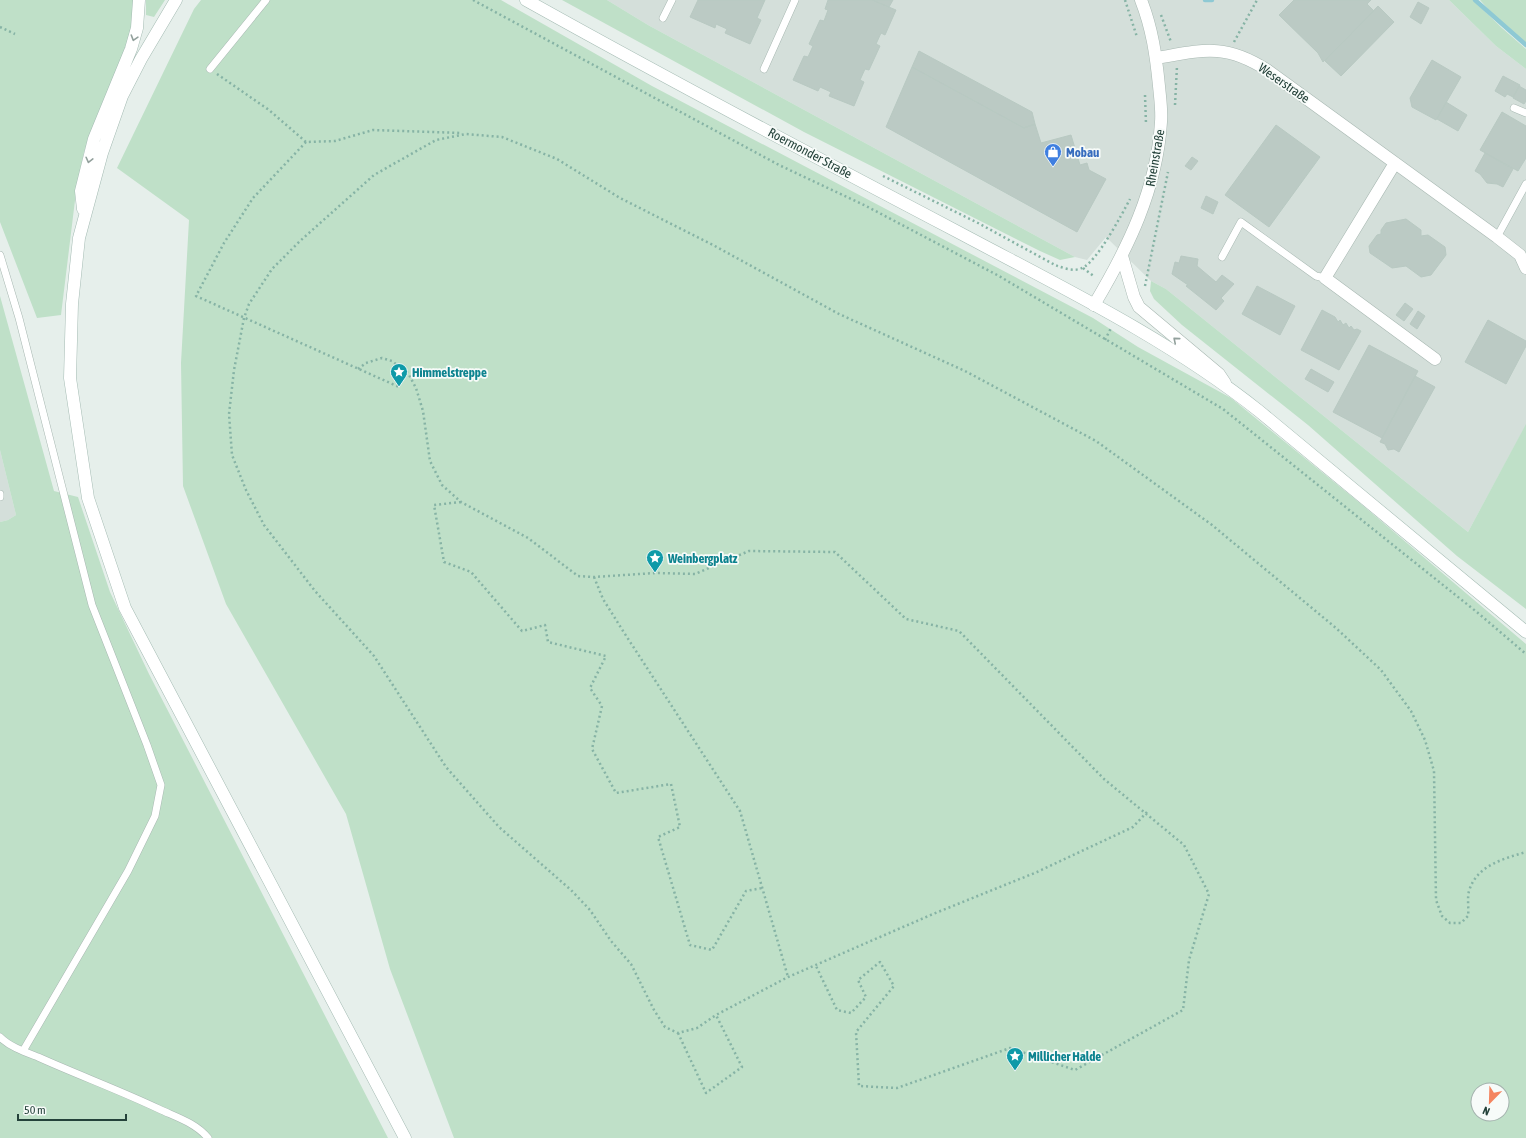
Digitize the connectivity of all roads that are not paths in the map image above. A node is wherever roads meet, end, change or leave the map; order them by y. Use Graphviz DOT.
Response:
graph roads {
  1 [pos="139,0"];
  2 [pos="176,0"];
  3 [pos="266,0"];
  4 [pos="526,0"];
  5 [pos="672,0"];
  6 [pos="795,0"];
  7 [pos="1141,0"];
  8 [pos="663,18"];
  9 [pos="1157,58"];
  10 [pos="210,69"];
  11 [pos="764,69"];
  12 [pos="1514,108"];
  13 [pos="1526,113"];
  14 [pos="1395,164"];
  15 [pos="1526,184"];
  16 [pos="84,214"];
  17 [pos="1498,237"];
  18 [pos="0,255"];
  19 [pos="1122,256"];
  20 [pos="1222,257"];
  21 [pos="1526,268"];
  22 [pos="1325,278"];
  23 [pos="1094,305"];
  24 [pos="1435,359"];
  25 [pos="1226,385"];
  26 [pos="1526,632"];
  27 [pos="0,1037"];
  28 [pos="23,1051"];
  29 [pos="208,1138"];
  30 [pos="405,1138"];
  1 -- 16 [label="main road, one-way"];
  2 -- 16 [label="main road"];
  3 -- 10 [label="lane"];
  4 -- 23 [label="main road, Roermonder Straße"];
  5 -- 8 [label="lane"];
  6 -- 11 [label="lane"];
  7 -- 9 [label="main road, Rheinstraße"];
  9 -- 14 [label="main road, Weserstraße"];
  9 -- 19 [label="main road, Rheinstraße"];
  12 -- 13 [label="lane"];
  14 -- 17 [label="main road, Weserstraße"];
  14 -- 22 [label="main road"];
  15 -- 17 [label="lane"];
  16 -- 30 [label="main road"];
  17 -- 21 [label="main road, Weserstraße"];
  18 -- 28 [label="lane"];
  19 -- 23 [label="main road, Rheinstraße"];
  25 -- 19 [label="main road, one-way"];
  20 -- 22 [label="lane"];
  22 -- 24 [label="main road"];
  23 -- 25 [label="main road, Roermonder Straße"];
  25 -- 26 [label="main road"];
  27 -- 28 [label="lane"];
  28 -- 29 [label="lane"];
}
